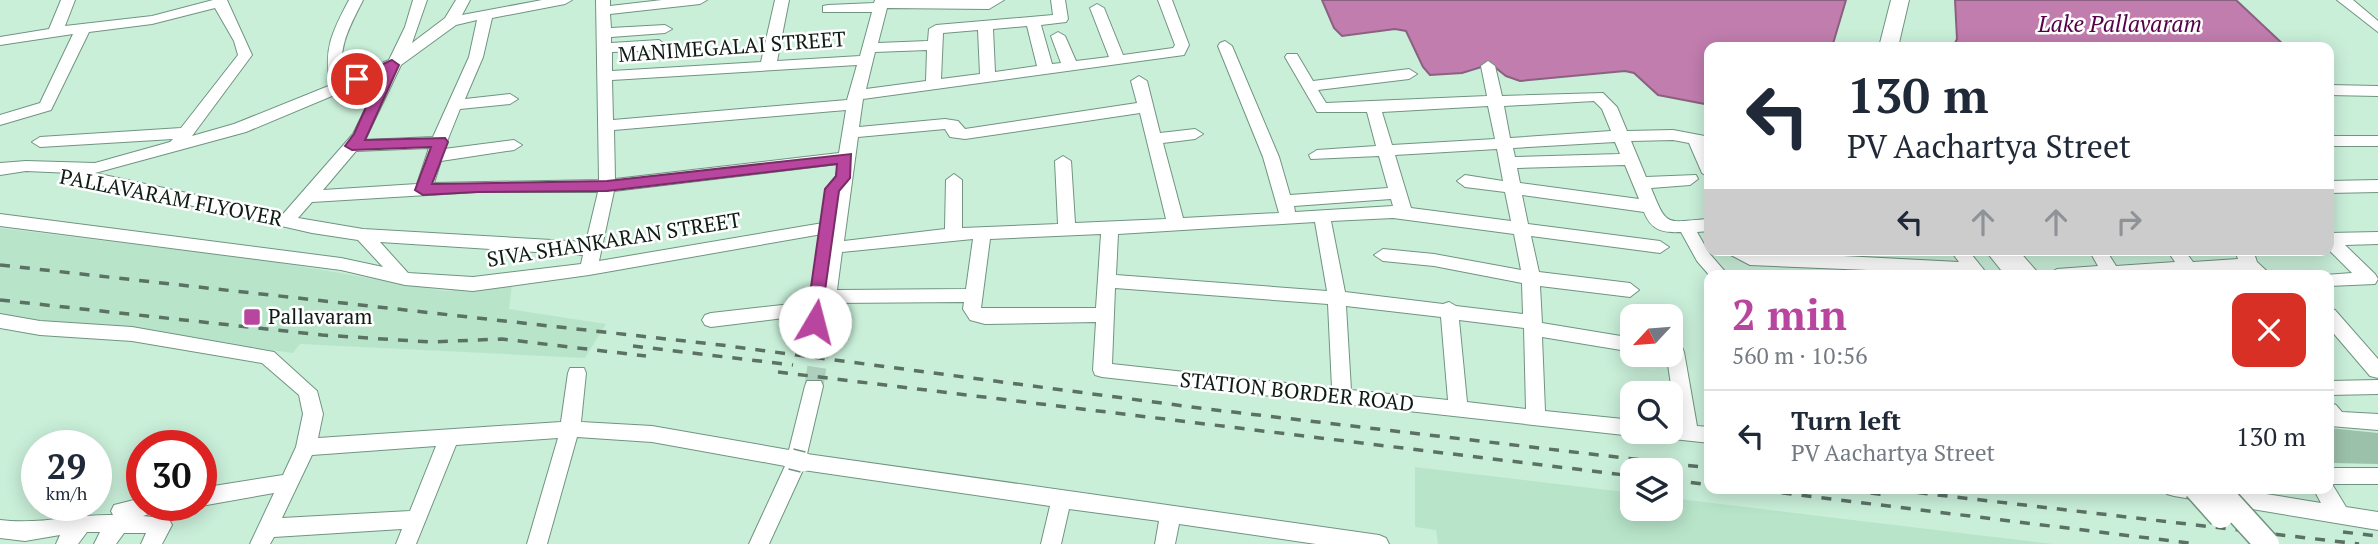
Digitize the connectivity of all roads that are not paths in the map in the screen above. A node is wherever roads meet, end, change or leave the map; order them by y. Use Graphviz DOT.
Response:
graph roads {
  1 [pos="68,0"];
  2 [pos="171,0"];
  3 [pos="356,0"];
  4 [pos="420,0"];
  5 [pos="463,0"];
  6 [pos="565,0"];
  7 [pos="700,0"];
  8 [pos="782,0"];
  9 [pos="997,0"];
  10 [pos="1004,0"];
  11 [pos="1058,0"];
  12 [pos="1165,0"];
  13 [pos="1900,0"];
  14 [pos="1914,0"];
  15 [pos="2344,0"];
  16 [pos="219,1"];
  17 [pos="885,3"];
  18 [pos="603,5"];
  19 [pos="1097,8"];
  20 [pos="828,9"];
  21 [pos="485,15"];
  22 [pos="169,16"];
  23 [pos="451,21"];
  24 [pos="1033,22"];
  25 [pos="1003,23"];
  26 [pos="985,24"];
  27 [pos="2378,28"];
  28 [pos="665,29"];
  29 [pos="82,31"];
  30 [pos="55,32"];
  31 [pos="1058,36"];
  32 [pos="0,41"];
  33 [pos="603,41"];
  34 [pos="1892,42"];
  35 [pos="1893,42"];
  36 [pos="659,45"];
  37 [pos="935,45"];
  38 [pos="1225,46"];
  39 [pos="865,54"];
  40 [pos="1292,57"];
  41 [pos="1117,59"];
  42 [pos="392,65"];
  43 [pos="768,66"];
  44 [pos="1070,66"];
  45 [pos="1488,66"];
  46 [pos="1046,69"];
  47 [pos="1409,74"];
  48 [pos="604,76"];
  49 [pos="988,77"];
  50 [pos="1139,81"];
  51 [pos="933,84"];
  52 [pos="1308,86"];
  53 [pos="339,87"];
  54 [pos="2334,90"];
  55 [pos="2378,91"];
  56 [pos="510,99"];
  57 [pos="855,100"];
  58 [pos="1495,100"];
  59 [pos="455,105"];
  60 [pos="1147,107"];
  61 [pos="1373,107"];
  62 [pos="0,120"];
  63 [pos="604,127"];
  64 [pos="186,133"];
  65 [pos="849,133"];
  66 [pos="1195,134"];
  67 [pos="1622,136"];
  68 [pos="1155,139"];
  69 [pos="1703,141"];
  70 [pos="2334,141"];
  71 [pos="2378,141"];
  72 [pos="40,142"];
  73 [pos="1503,143"];
  74 [pos="514,145"];
  75 [pos="352,146"];
  76 [pos="175,147"];
  77 [pos="438,149"];
  78 [pos="1385,149"];
  79 [pos="1317,155"];
  80 [pos="845,158"];
  81 [pos="1631,159"];
  82 [pos="1063,161"];
  83 [pos="1509,163"];
  84 [pos="0,169"];
  85 [pos="100,174"];
  86 [pos="0,175"];
  87 [pos="843,178"];
  88 [pos="1690,179"];
  89 [pos="954,180"];
  90 [pos="1465,181"];
  91 [pos="1641,183"];
  92 [pos="607,186"];
  93 [pos="2378,186"];
  94 [pos="1513,187"];
  95 [pos="2334,187"];
  96 [pos="423,190"];
  97 [pos="1398,193"];
  98 [pos="310,196"];
  99 [pos="1284,201"];
  100 [pos="1651,207"];
  101 [pos="1404,214"];
  102 [pos="1322,216"];
  103 [pos="1289,218"];
  104 [pos="0,220"];
  105 [pos="296,220"];
  106 [pos="1176,224"];
  107 [pos="1704,226"];
  108 [pos="827,227"];
  109 [pos="1686,227"];
  110 [pos="1067,228"];
  111 [pos="1110,228"];
  112 [pos="1521,230"];
  113 [pos="982,232"];
  114 [pos="953,234"];
  115 [pos="363,235"];
  116 [pos="2378,238"];
  117 [pos="2334,239"];
  118 [pos="2334,243"];
  119 [pos="845,247"];
  120 [pos="1660,247"];
  121 [pos="593,250"];
  122 [pos="1383,256"];
  123 [pos="1745,256"];
  124 [pos="2002,256"];
  125 [pos="2014,256"];
  126 [pos="2179,256"];
  127 [pos="2252,263"];
  128 [pos="1978,265"];
  129 [pos="2188,268"];
  130 [pos="589,269"];
  131 [pos="1715,270"];
  132 [pos="2014,270"];
  133 [pos="2026,270"];
  134 [pos="2167,270"];
  135 [pos="2207,270"];
  136 [pos="2220,270"];
  137 [pos="1531,278"];
  138 [pos="405,279"];
  139 [pos="2334,280"];
  140 [pos="1107,281"];
  141 [pos="2375,283"];
  142 [pos="1630,290"];
  143 [pos="974,295"];
  144 [pos="1337,298"];
  145 [pos="1449,309"];
  146 [pos="826,314"];
  147 [pos="1106,315"];
  148 [pos="711,320"];
  149 [pos="0,321"];
  150 [pos="2334,322"];
  151 [pos="1534,326"];
  152 [pos="1620,343"];
  153 [pos="577,373"];
  154 [pos="2377,379"];
  155 [pos="2334,387"];
  156 [pos="1342,396"];
  157 [pos="1458,410"];
  158 [pos="2334,417"];
  159 [pos="1536,419"];
  160 [pos="2378,422"];
  161 [pos="1620,427"];
  162 [pos="570,429"];
  163 [pos="1683,432"];
  164 [pos="1704,434"];
  165 [pos="449,437"];
  166 [pos="306,447"];
  167 [pos="797,460"];
  168 [pos="2334,476"];
  169 [pos="2378,476"];
  170 [pos="289,482"];
  171 [pos="217,494"];
  172 [pos="2201,494"];
  173 [pos="2229,494"];
  174 [pos="2241,494"];
  175 [pos="2327,494"];
  176 [pos="1061,500"];
  177 [pos="126,515"];
  178 [pos="1170,515"];
  179 [pos="2340,516"];
  180 [pos="120,517"];
  181 [pos="416,519"];
  182 [pos="2378,522"];
  183 [pos="82,523"];
  184 [pos="0,529"];
  185 [pos="264,536"];
  186 [pos="20,538"];
  187 [pos="1294,539"];
  188 [pos="66,544"];
  189 [pos="104,544"];
  190 [pos="151,544"];
  191 [pos="406,544"];
  192 [pos="537,544"];
  193 [pos="749,544"];
  194 [pos="759,544"];
  195 [pos="772,544"];
  196 [pos="1051,544"];
  197 [pos="1165,544"];
  198 [pos="1379,544"];
  199 [pos="2247,544"];
  200 [pos="2267,544"];
  1 -- 30 [label="street"];
  2 -- 22 [label="street"];
  3 -- 53 [label="street"];
  4 -- 42 [label="street"];
  5 -- 23 [label="street"];
  6 -- 21 [label="street"];
  7 -- 18 [label="street"];
  8 -- 43 [label="street"];
  9 -- 17 [label="street"];
  10 -- 25 [label="street"];
  11 -- 24 [label="street"];
  12 -- 41 [label="street"];
  13 -- 34 [label="main road"];
  14 -- 35 [label="main road"];
  15 -- 27 [label="street"];
  16 -- 22 [label="street"];
  16 -- 64 [label="street"];
  17 -- 20 [label="street"];
  17 -- 39 [label="street"];
  18 -- 33 [label="street"];
  19 -- 41 [label="street"];
  21 -- 23 [label="street"];
  21 -- 59 [label="street"];
  22 -- 29 [label="street"];
  23 -- 42 [label="street"];
  24 -- 25 [label="street"];
  24 -- 46 [label="street"];
  25 -- 26 [label="street"];
  26 -- 37 [label="street"];
  26 -- 49 [label="street"];
  28 -- 33 [label="street"];
  29 -- 30 [label="street"];
  29 -- 62 [label="street"];
  30 -- 32 [label="street"];
  31 -- 44 [label="street"];
  33 -- 36 [label="street"];
  33 -- 48 [label="street"];
  37 -- 39 [label="street, MANIMEGALAI STREET"];
  37 -- 51 [label="street"];
  38 -- 99 [label="street"];
  39 -- 43 [label="street, MANIMEGALAI STREET"];
  39 -- 57 [label="street"];
  40 -- 52 [label="street"];
  41 -- 44 [label="street"];
  42 -- 53 [label="street"];
  42 -- 75 [label="street"];
  43 -- 48 [label="street, MANIMEGALAI STREET"];
  44 -- 46 [label="street"];
  45 -- 58 [label="street"];
  46 -- 49 [label="street"];
  47 -- 52 [label="street"];
  48 -- 63 [label="street"];
  49 -- 51 [label="street"];
  50 -- 60 [label="street"];
  51 -- 57 [label="street"];
  52 -- 61 [label="street"];
  53 -- 76 [label="street"];
  54 -- 55 [label="street"];
  56 -- 59 [label="street"];
  57 -- 63 [label="street"];
  57 -- 65 [label="street"];
  58 -- 61 [label="street"];
  58 -- 67 [label="street"];
  58 -- 73 [label="street"];
  59 -- 77 [label="street"];
  60 -- 65 [label="street"];
  60 -- 68 [label="street"];
  61 -- 78 [label="street"];
  63 -- 92 [label="street"];
  64 -- 72 [label="street"];
  64 -- 76 [label="street"];
  65 -- 80 [label="street"];
  66 -- 68 [label="street"];
  67 -- 69 [label="street"];
  67 -- 73 [label="street"];
  67 -- 81 [label="street"];
  68 -- 106 [label="street"];
  70 -- 71 [label="street"];
  73 -- 78 [label="street"];
  73 -- 83 [label="street"];
  74 -- 77 [label="street"];
  75 -- 77 [label="street"];
  75 -- 98 [label="street"];
  76 -- 85 [label="street"];
  77 -- 96 [label="street"];
  78 -- 79 [label="street"];
  78 -- 97 [label="street"];
  80 -- 87 [label="street"];
  80 -- 92 [label="street"];
  81 -- 83 [label="street"];
  81 -- 91 [label="street"];
  82 -- 110 [label="street"];
  83 -- 94 [label="street"];
  84 -- 85 [label="street"];
  85 -- 86 [label="street, PALLAVARAM FLYOVER"];
  85 -- 105 [label="street, PALLAVARAM FLYOVER"];
  87 -- 108 [label="street"];
  87 -- 119 [label="street"];
  87 -- 146 [label="street"];
  88 -- 91 [label="street"];
  89 -- 114 [label="street"];
  90 -- 94 [label="street"];
  91 -- 100 [label="street"];
  92 -- 96 [label="street"];
  92 -- 121 [label="street"];
  93 -- 95 [label="street"];
  94 -- 100 [label="street"];
  94 -- 112 [label="street"];
  96 -- 98 [label="street"];
  97 -- 99 [label="street"];
  97 -- 101 [label="street"];
  98 -- 105 [label="street"];
  99 -- 103 [label="street"];
  100 -- 109 [label="street"];
  101 -- 102 [label="street"];
  101 -- 112 [label="street"];
  102 -- 103 [label="street"];
  102 -- 144 [label="street"];
  103 -- 106 [label="street"];
  104 -- 138 [label="street, SIVA SHANKARAN STREET"];
  105 -- 115 [label="street"];
  106 -- 111 [label="street"];
  107 -- 109 [label="street"];
  108 -- 130 [label="street, SIVA SHANKARAN STREET"];
  108 -- 146 [label="street"];
  109 -- 131 [label="street"];
  110 -- 111 [label="street"];
  110 -- 113 [label="street"];
  111 -- 140 [label="street, STATION BORDER ROAD"];
  112 -- 120 [label="street"];
  112 -- 137 [label="street"];
  113 -- 114 [label="street"];
  113 -- 143 [label="street"];
  114 -- 119 [label="street"];
  115 -- 121 [label="street"];
  115 -- 138 [label="street"];
  116 -- 117 [label="street"];
  118 -- 141 [label="street"];
  119 -- 146 [label="street"];
  121 -- 130 [label="street"];
  122 -- 137 [label="street"];
  123 -- 128 [label="street"];
  124 -- 132 [label="main road"];
  125 -- 133 [label="street"];
  126 -- 129 [label="street"];
  127 -- 136 [label="street"];
  129 -- 134 [label="street"];
  129 -- 135 [label="street"];
  130 -- 138 [label="street, SIVA SHANKARAN STREET"];
  137 -- 142 [label="street"];
  137 -- 151 [label="street"];
  139 -- 141 [label="street"];
  140 -- 144 [label="street"];
  140 -- 147 [label="street, STATION BORDER ROAD"];
  143 -- 146 [label="street"];
  143 -- 147 [label="street"];
  144 -- 145 [label="street"];
  144 -- 156 [label="street"];
  145 -- 151 [label="street"];
  145 -- 157 [label="street"];
  146 -- 148 [label="street"];
  147 -- 156 [label="street, STATION BORDER ROAD"];
  149 -- 166 [label="street"];
  150 -- 154 [label="street"];
  151 -- 152 [label="street"];
  151 -- 159 [label="street"];
  153 -- 162 [label="street"];
  154 -- 155 [label="street"];
  156 -- 157 [label="street, STATION BORDER ROAD"];
  157 -- 159 [label="street, STATION BORDER ROAD"];
  158 -- 160 [label="street"];
  159 -- 161 [label="street, STATION BORDER ROAD"];
  162 -- 165 [label="street"];
  162 -- 167 [label="street"];
  162 -- 192 [label="street"];
  163 -- 164 [label="street"];
  165 -- 166 [label="street"];
  165 -- 181 [label="street"];
  166 -- 170 [label="street"];
  167 -- 176 [label="street"];
  167 -- 193 [label="street"];
  167 -- 194 [label="street"];
  167 -- 195 [label="street"];
  168 -- 169 [label="street"];
  170 -- 171 [label="street"];
  170 -- 185 [label="street"];
  172 -- 199 [label="main road, bridge"];
  173 -- 200 [label="main road, bridge"];
  174 -- 179 [label="street"];
  175 -- 179 [label="street"];
  176 -- 178 [label="street"];
  176 -- 196 [label="street"];
  177 -- 180 [label="street"];
  178 -- 187 [label="street"];
  178 -- 197 [label="street"];
  179 -- 182 [label="street"];
  180 -- 183 [label="street"];
  180 -- 189 [label="street"];
  180 -- 190 [label="street"];
  181 -- 185 [label="street"];
  181 -- 191 [label="street"];
  183 -- 186 [label="street"];
  183 -- 188 [label="street"];
  184 -- 186 [label="street"];
  187 -- 198 [label="street"];
}
